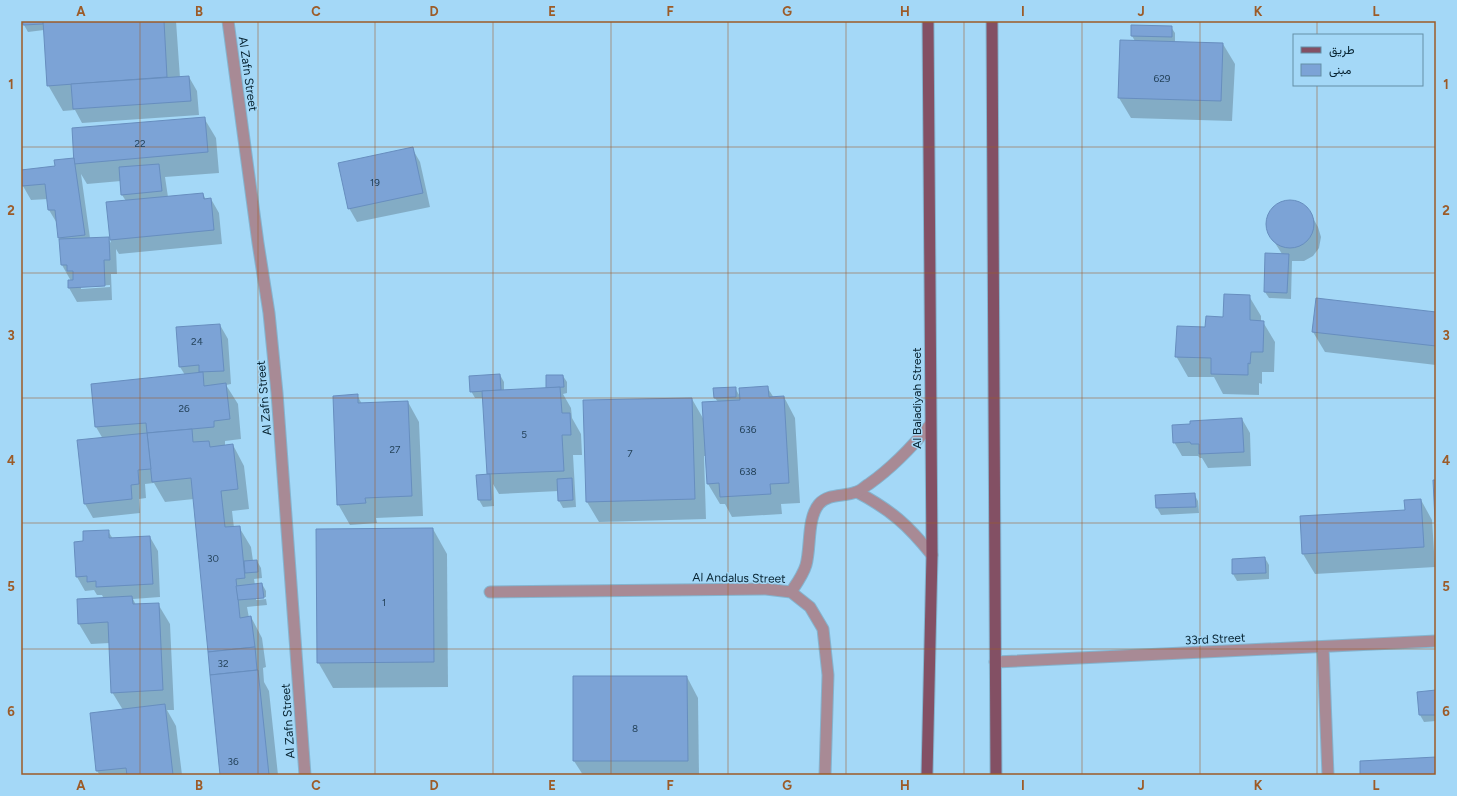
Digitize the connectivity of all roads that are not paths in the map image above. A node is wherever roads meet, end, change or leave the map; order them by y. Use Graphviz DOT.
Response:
graph roads {
  1 [pos="228,21"];
  2 [pos="928,21"];
  3 [pos="992,21"];
  4 [pos="930,425"];
  5 [pos="857,492"];
  6 [pos="932,556"];
  7 [pos="490,592"];
  8 [pos="791,592"];
  9 [pos="1436,641"];
  10 [pos="1323,647"];
  11 [pos="995,662"];
  12 [pos="305,775"];
  13 [pos="825,775"];
  14 [pos="927,775"];
  15 [pos="996,775"];
  16 [pos="1328,775"];
  1 -- 12 [label="street, Al Zafn Street"];
  2 -- 4 [label="main road, Al Baladiyah Street"];
  3 -- 11 [label="main road"];
  4 -- 5 [label="street"];
  4 -- 6 [label="main road, Al Baladiyah Street"];
  5 -- 6 [label="street"];
  5 -- 8 [label="street"];
  6 -- 14 [label="main road, Al Baladiyah Street"];
  7 -- 8 [label="street, Al Andalus Street"];
  8 -- 13 [label="street, Al Andalus Street"];
  9 -- 10 [label="street, 33rd Street"];
  10 -- 11 [label="street, 33rd Street"];
  10 -- 16 [label="street"];
  11 -- 15 [label="main road"];
}
